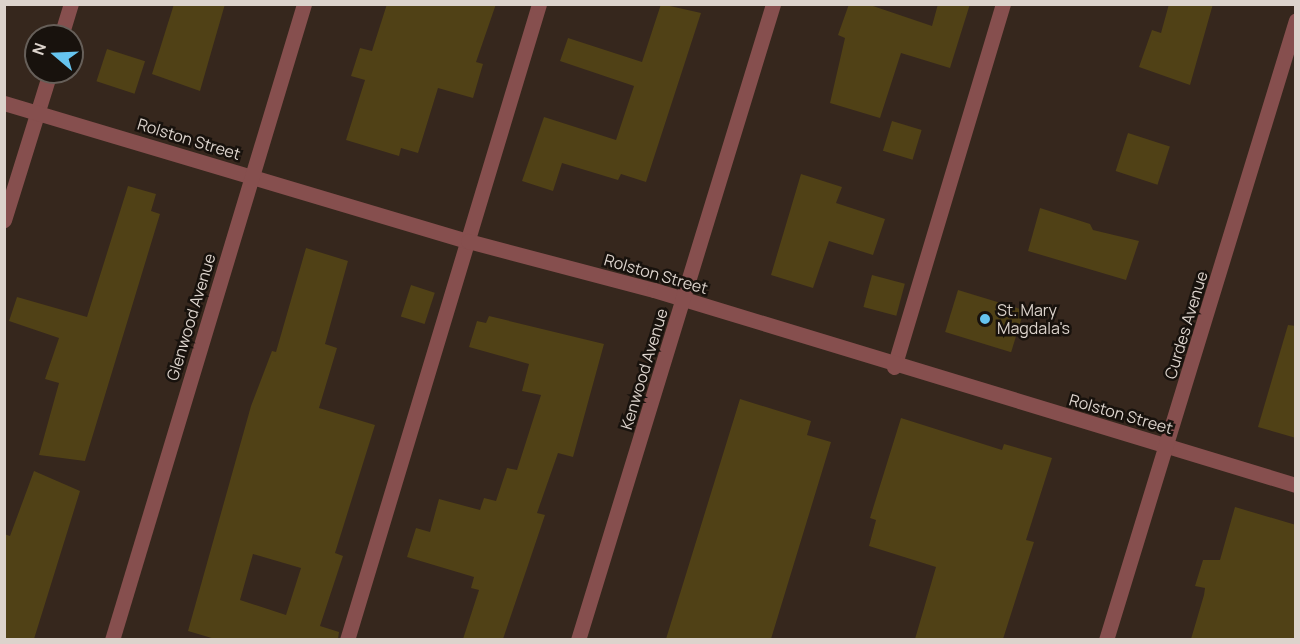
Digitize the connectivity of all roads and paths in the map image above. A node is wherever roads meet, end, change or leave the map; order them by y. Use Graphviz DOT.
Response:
graph roads {
  1 [pos="71,4"];
  2 [pos="304,4"];
  3 [pos="539,4"];
  4 [pos="773,4"];
  5 [pos="1003,4"];
  6 [pos="1296,20"];
  7 [pos="65,24"];
  8 [pos="46,84"];
  9 [pos="4,103"];
  10 [pos="37,112"];
  11 [pos="253,176"];
  12 [pos="4,220"];
  13 [pos="468,241"];
  14 [pos="684,300"];
  15 [pos="894,367"];
  16 [pos="1168,446"];
  17 [pos="1296,485"];
  18 [pos="112,639"];
  19 [pos="347,639"];
  20 [pos="578,639"];
  21 [pos="1107,639"];
  1 -- 7 [label="street"];
  2 -- 11 [label="street, Glenwood Avenue"];
  3 -- 13 [label="street"];
  4 -- 14 [label="street, Kenwood Avenue"];
  5 -- 15 [label="street"];
  6 -- 16 [label="street, Curdes Avenue"];
  8 -- 10 [label="street"];
  9 -- 10 [label="street, Rolston Street"];
  10 -- 11 [label="street, Rolston Street"];
  10 -- 12 [label="street"];
  11 -- 13 [label="street, Rolston Street"];
  11 -- 18 [label="street, Glenwood Avenue"];
  13 -- 14 [label="street, Rolston Street"];
  13 -- 19 [label="street"];
  14 -- 15 [label="street, Rolston Street"];
  14 -- 20 [label="street, Kenwood Avenue"];
  15 -- 16 [label="street, Rolston Street"];
  16 -- 17 [label="street, Rolston Street"];
  16 -- 21 [label="street, Curdes Avenue"];
}
